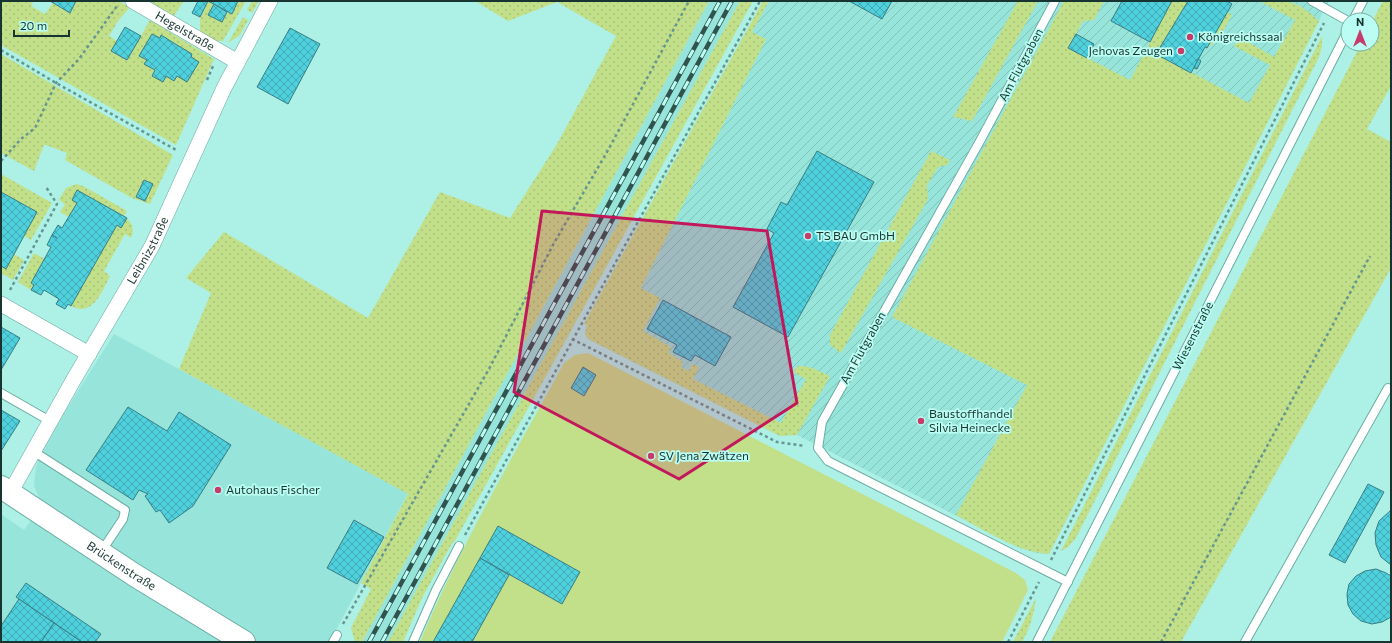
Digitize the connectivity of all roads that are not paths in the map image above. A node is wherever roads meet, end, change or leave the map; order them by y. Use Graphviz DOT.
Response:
graph roads {
  1 [pos="270,1"];
  2 [pos="1055,1"];
  3 [pos="1312,1"];
  4 [pos="1363,1"];
  5 [pos="127,2"];
  6 [pos="1357,12"];
  7 [pos="1340,17"];
  8 [pos="1340,46"];
  9 [pos="236,61"];
  10 [pos="1,304"];
  11 [pos="89,354"];
  12 [pos="1391,389"];
  13 [pos="1,393"];
  14 [pos="43,417"];
  15 [pos="33,451"];
  16 [pos="6,490"];
  17 [pos="459,546"];
  18 [pos="101,553"];
  19 [pos="1068,582"];
  20 [pos="244,642"];
  21 [pos="413,642"];
  22 [pos="1037,642"];
  23 [pos="1245,642"];
  1 -- 9 [label="street, Leibnizstraße"];
  2 -- 19 [label="lane, Am Flutgraben"];
  3 -- 7 [label="lane"];
  4 -- 6 [label="lane"];
  5 -- 9 [label="street, Hegelstraße"];
  8 -- 19 [label="lane, Wiesenstraße"];
  9 -- 11 [label="street, Leibnizstraße"];
  10 -- 11 [label="street"];
  11 -- 15 [label="street, Leibnizstraße"];
  12 -- 23 [label="lane"];
  13 -- 14 [label="lane"];
  15 -- 16 [label="street, Leibnizstraße"];
  15 -- 18 [label="lane"];
  16 -- 18 [label="street, Brückenstraße"];
  17 -- 21 [label="lane"];
  18 -- 20 [label="street, Brückenstraße"];
  19 -- 22 [label="lane, Wiesenstraße"];
}
